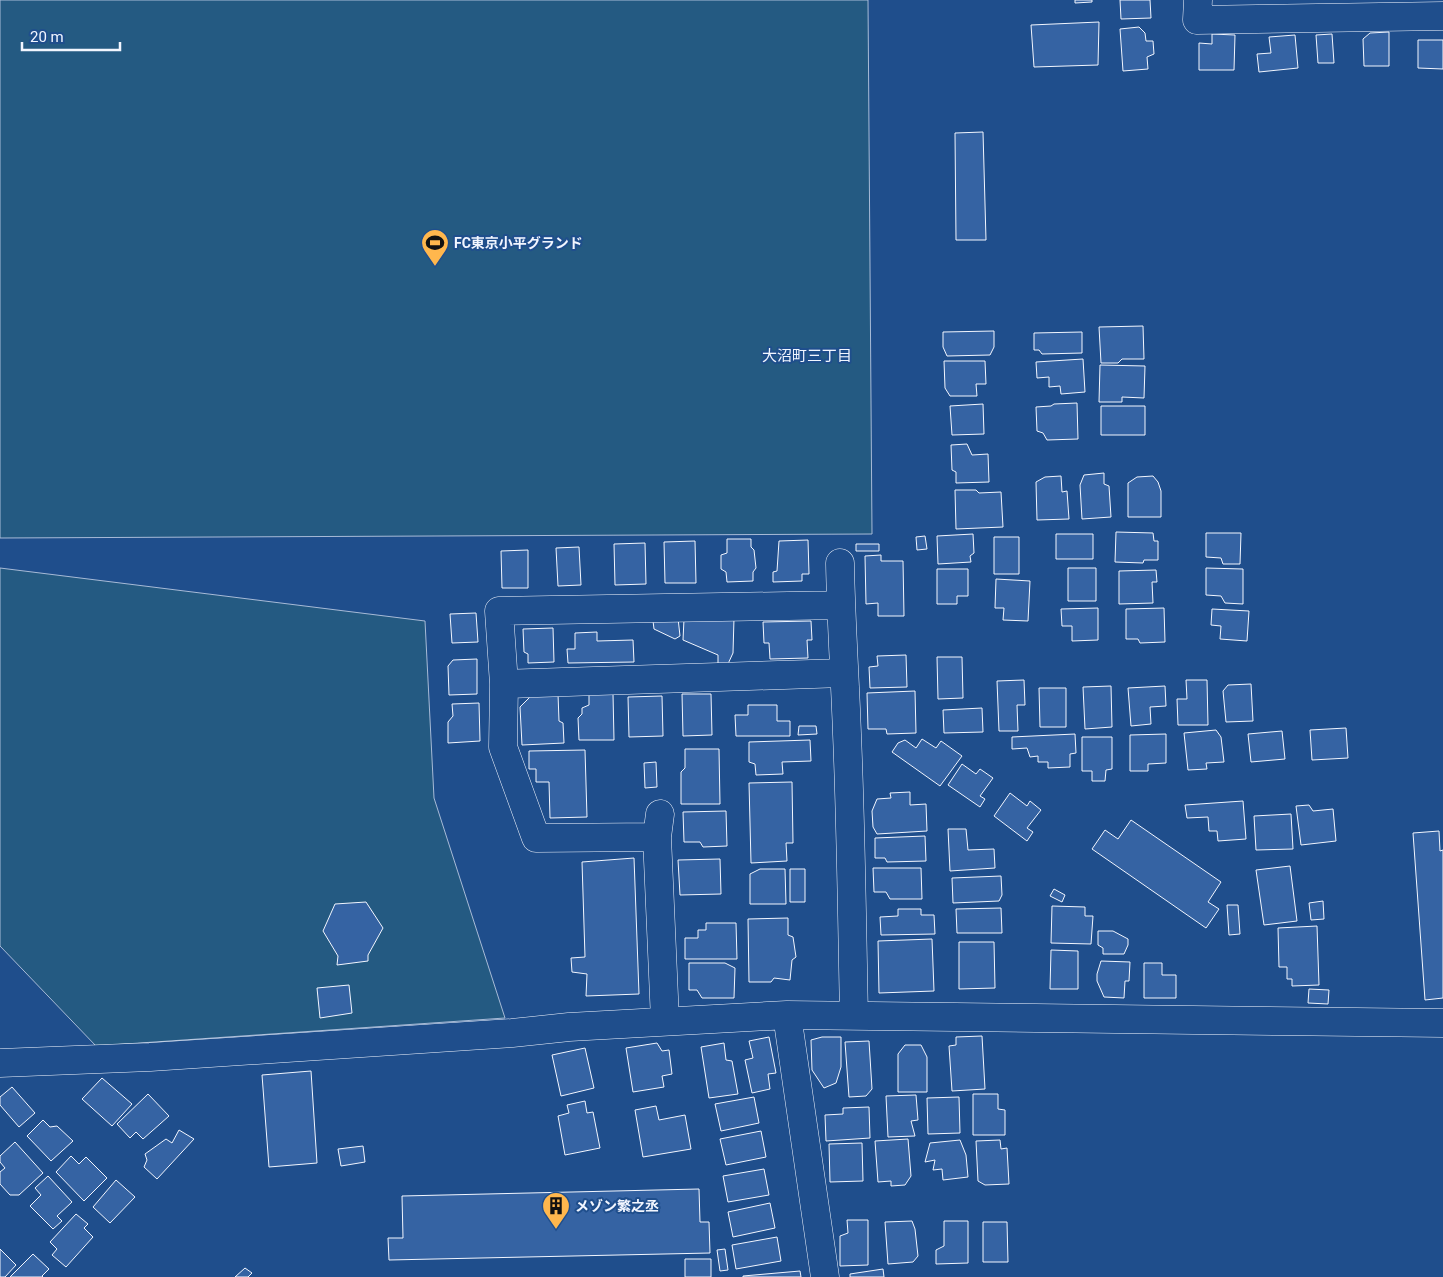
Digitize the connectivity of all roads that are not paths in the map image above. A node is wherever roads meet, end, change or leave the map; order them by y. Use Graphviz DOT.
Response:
graph roads {
  1 [pos="1198,0"];
  2 [pos="1443,16"];
  3 [pos="840,563"];
  4 [pos="841,604"];
  5 [pos="843,673"];
  6 [pos="504,684"];
  7 [pos="787,1015"];
  8 [pos="854,1016"];
  9 [pos="665,1020"];
  10 [pos="1443,1023"];
  11 [pos="0,1063"];
  12 [pos="825,1277"];
  1 -- 2 [label="street"];
  3 -- 4 [label="street"];
  4 -- 5 [label="street"];
  4 -- 6 [label="street"];
  5 -- 6 [label="street"];
  5 -- 8 [label="street"];
  6 -- 9 [label="street"];
  7 -- 8 [label="street"];
  7 -- 9 [label="street"];
  7 -- 12 [label="street"];
  8 -- 10 [label="street"];
  9 -- 11 [label="street"];
}
